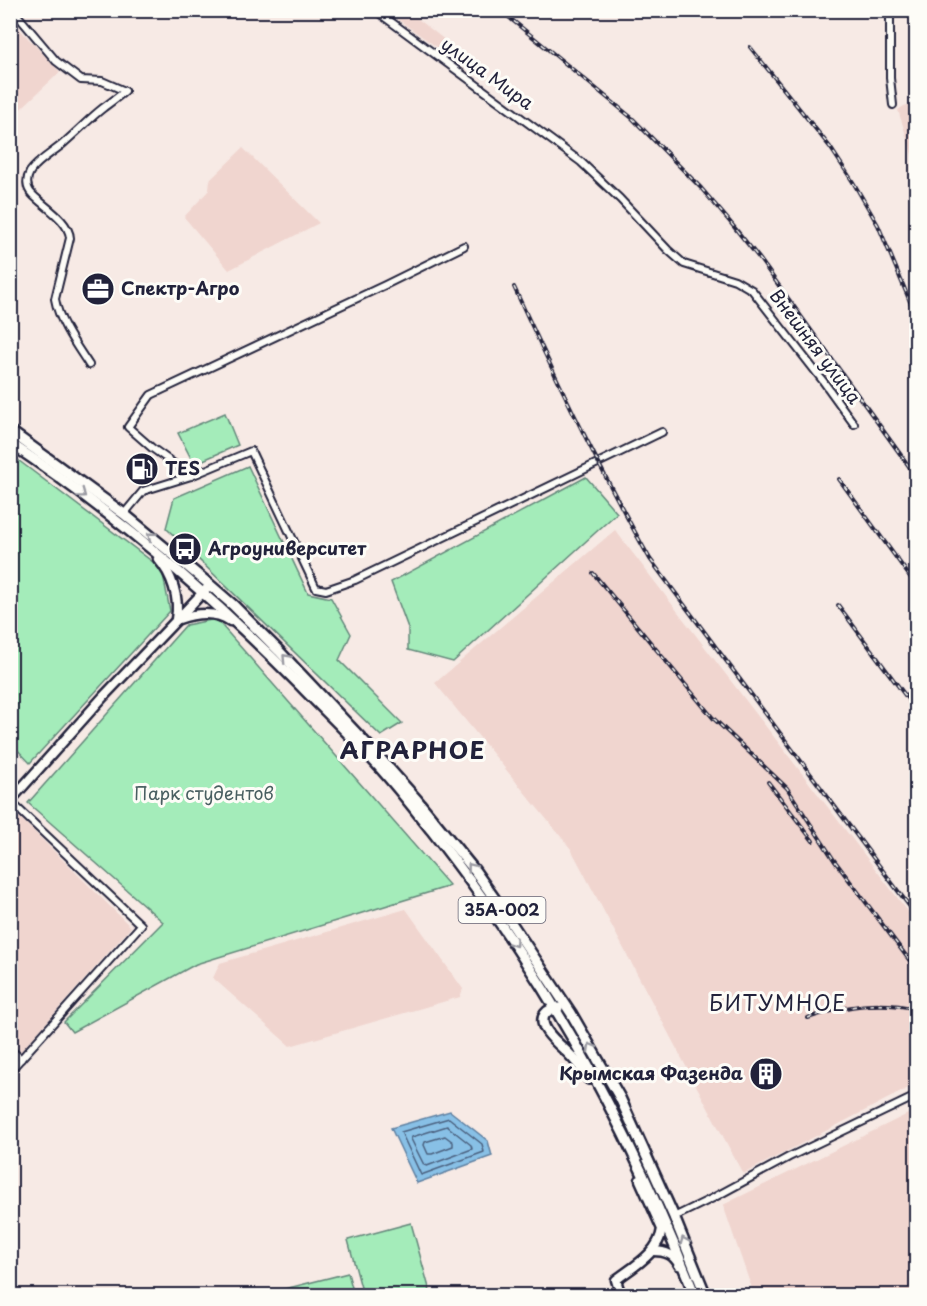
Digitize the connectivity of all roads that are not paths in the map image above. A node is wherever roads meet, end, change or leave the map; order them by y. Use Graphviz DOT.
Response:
graph roads {
  1 [pos="13,10"];
  2 [pos="375,10"];
  3 [pos="891,11"];
  4 [pos="893,105"];
  5 [pos="581,162"];
  6 [pos="464,246"];
  7 [pos="89,365"];
  8 [pos="854,424"];
  9 [pos="10,430"];
  10 [pos="662,432"];
  11 [pos="10,443"];
  12 [pos="191,476"];
  13 [pos="124,514"];
  14 [pos="146,544"];
  15 [pos="210,585"];
  16 [pos="203,592"];
  17 [pos="176,620"];
  18 [pos="243,629"];
  19 [pos="10,801"];
  20 [pos="555,1008"];
  21 [pos="571,1013"];
  22 [pos="10,1049"];
  23 [pos="21,1059"];
  24 [pos="10,1071"];
  25 [pos="916,1096"];
  26 [pos="609,1104"];
  27 [pos="629,1146"];
  28 [pos="674,1217"];
  29 [pos="653,1251"];
  30 [pos="621,1296"];
  31 [pos="694,1296"];
  32 [pos="706,1296"];
  1 -- 7 [label="street"];
  2 -- 5 [label="street, улица Мира"];
  3 -- 4 [label="street"];
  5 -- 8 [label="street, Внешняя улица"];
  6 -- 12 [label="street"];
  9 -- 13 [label="main road, 35А-002"];
  10 -- 12 [label="street"];
  11 -- 14 [label="main road, 35А-002, one-way"];
  12 -- 13 [label="street"];
  15 -- 13 [label="main road, 35А-002, one-way"];
  14 -- 16 [label="main road, 35А-002"];
  14 -- 17 [label="street"];
  15 -- 16 [label="street"];
  21 -- 15 [label="main road, 35А-002, one-way"];
  16 -- 17 [label="street"];
  16 -- 18 [label="main road, 35А-002"];
  17 -- 18 [label="street"];
  17 -- 19 [label="street"];
  18 -- 20 [label="main road, 35А-002, one-way"];
  19 -- 23 [label="street"];
  20 -- 21 [label="main road"];
  20 -- 26 [label="main road, 35А-002"];
  20 -- 26 [label="main road"];
  28 -- 21 [label="main road, 35А-002, one-way"];
  22 -- 23 [label="street"];
  23 -- 24 [label="street"];
  25 -- 28 [label="street"];
  26 -- 27 [label="main road, 35А-002"];
  27 -- 29 [label="street"];
  27 -- 31 [label="main road, 35А-002"];
  32 -- 28 [label="main road, 35А-002, one-way"];
  29 -- 30 [label="street"];
  29 -- 31 [label="street"];
}
